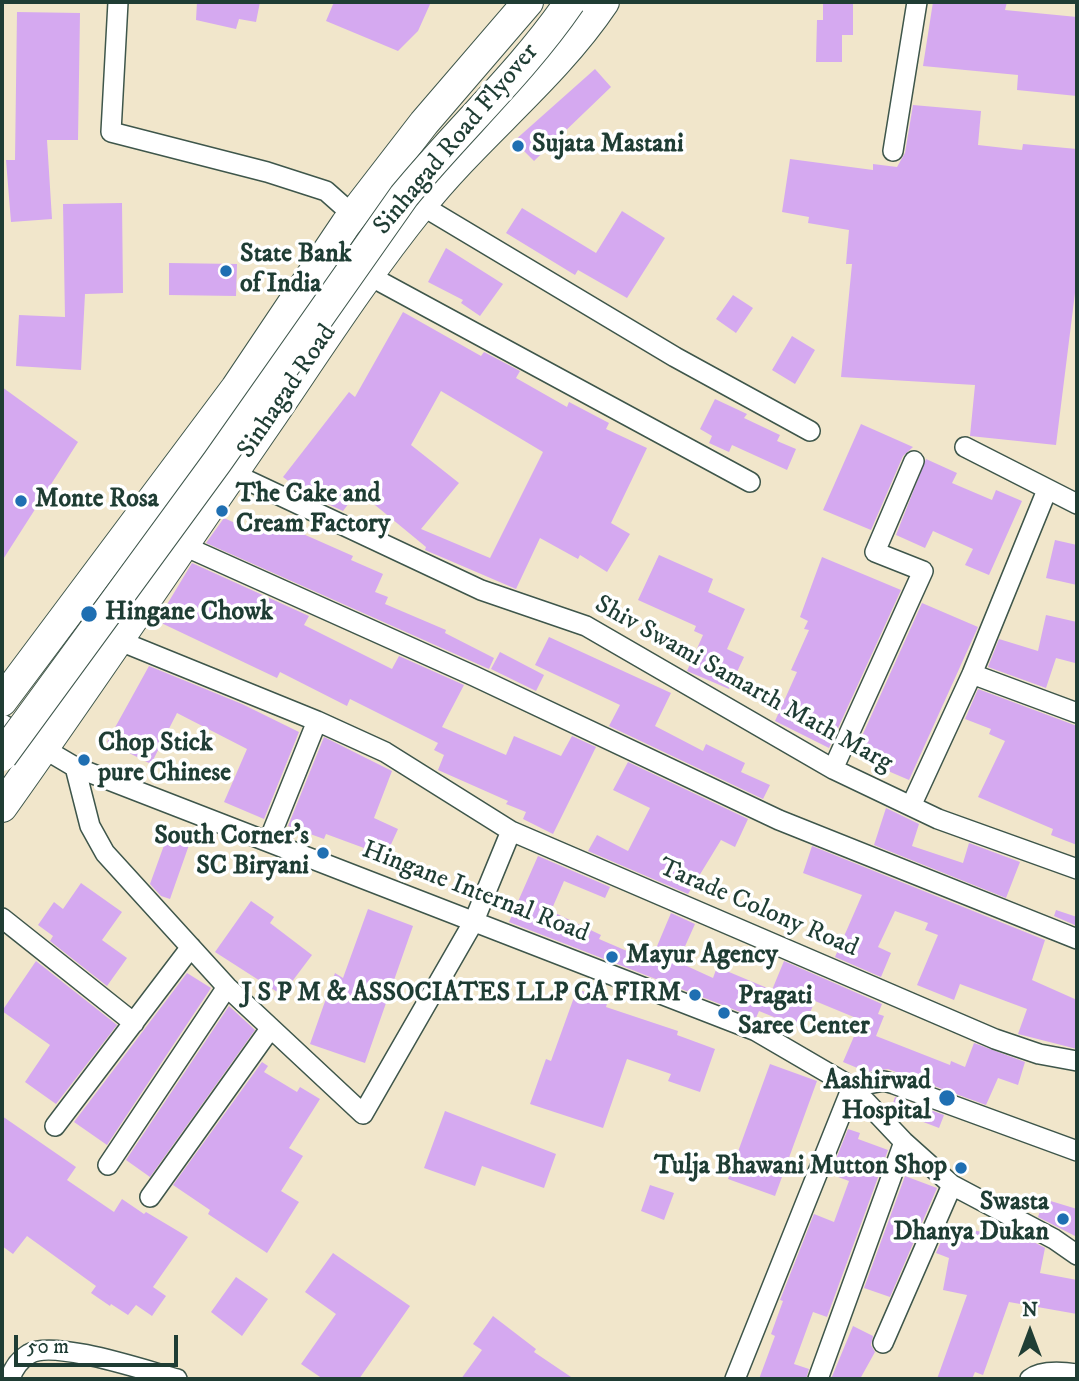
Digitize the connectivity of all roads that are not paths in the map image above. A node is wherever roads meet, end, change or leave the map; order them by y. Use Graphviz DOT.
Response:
graph roads {
  1 [pos="118,2"];
  2 [pos="528,2"];
  3 [pos="545,2"];
  4 [pos="570,2"];
  5 [pos="604,2"];
  6 [pos="917,2"];
  7 [pos="893,151"];
  8 [pos="421,205"];
  9 [pos="353,215"];
  10 [pos="368,275"];
  11 [pos="810,431"];
  12 [pos="965,447"];
  13 [pos="914,461"];
  14 [pos="232,473"];
  15 [pos="750,482"];
  16 [pos="1047,490"];
  17 [pos="1077,504"];
  18 [pos="182,545"];
  19 [pos="120,641"];
  20 [pos="972,674"];
  21 [pos="2,701"];
  22 [pos="1077,713"];
  23 [pos="317,721"];
  24 [pos="2,725"];
  25 [pos="43,749"];
  26 [pos="2,756"];
  27 [pos="75,767"];
  28 [pos="833,769"];
  29 [pos="911,806"];
  30 [pos="2,807"];
  31 [pos="511,831"];
  32 [pos="269,840"];
  33 [pos="1077,869"];
  34 [pos="2,918"];
  35 [pos="474,920"];
  36 [pos="1077,939"];
  37 [pos="191,947"];
  38 [pos="228,987"];
  39 [pos="134,1023"];
  40 [pos="270,1030"];
  41 [pos="1077,1061"];
  42 [pos="852,1087"];
  43 [pos="55,1126"];
  44 [pos="904,1142"];
  45 [pos="1077,1151"];
  46 [pos="108,1165"];
  47 [pos="952,1185"];
  48 [pos="150,1197"];
  49 [pos="1077,1255"];
  50 [pos="883,1343"];
  51 [pos="1077,1374"];
  52 [pos="9,1379"];
  53 [pos="177,1379"];
  54 [pos="735,1379"];
  55 [pos="818,1379"];
  56 [pos="1030,1379"];
  1 -- 9 [label="street"];
  2 -- 9 [label="main road, Sinhagad Road"];
  3 -- 24 [label="main road, Sinhagad Road Flyover"];
  4 -- 26 [label="main road, Sinhagad Road Flyover, bridge"];
  5 -- 8 [label="main road, Sinhagad Road"];
  6 -- 7 [label="street"];
  8 -- 10 [label="main road, Sinhagad Road"];
  8 -- 11 [label="street"];
  9 -- 21 [label="main road, Sinhagad Road"];
  10 -- 14 [label="main road, Sinhagad Road"];
  10 -- 15 [label="street"];
  12 -- 16 [label="street"];
  13 -- 28 [label="street"];
  14 -- 18 [label="main road, Sinhagad Road"];
  14 -- 28 [label="street, Shiv Swami Samarth Math Marg"];
  16 -- 17 [label="street"];
  16 -- 20 [label="street"];
  18 -- 19 [label="main road, Sinhagad Road"];
  18 -- 36 [label="street"];
  19 -- 23 [label="street, Tarade Colony Road"];
  19 -- 25 [label="main road, Sinhagad Road"];
  20 -- 22 [label="street"];
  20 -- 29 [label="street"];
  23 -- 31 [label="street, Tarade Colony Road"];
  23 -- 32 [label="street"];
  24 -- 25 [label="street, Hingane Internal Road"];
  25 -- 27 [label="street, Hingane Internal Road"];
  25 -- 30 [label="main road, Sinhagad Road"];
  27 -- 32 [label="street, Hingane Internal Road"];
  27 -- 37 [label="street"];
  28 -- 29 [label="street, Shiv Swami Samarth Math Marg"];
  29 -- 33 [label="street, Shiv Swami Samarth Math Marg"];
  31 -- 35 [label="street"];
  31 -- 41 [label="street, Tarade Colony Road"];
  32 -- 35 [label="street, Hingane Internal Road"];
  34 -- 39 [label="street"];
  35 -- 40 [label="street"];
  35 -- 42 [label="street, Hingane Internal Road"];
  37 -- 38 [label="street"];
  37 -- 39 [label="street"];
  38 -- 40 [label="street"];
  38 -- 46 [label="street"];
  39 -- 43 [label="street"];
  40 -- 48 [label="street"];
  42 -- 44 [label="street, Hingane Internal Road"];
  42 -- 45 [label="street"];
  42 -- 54 [label="street"];
  44 -- 47 [label="street, Hingane Internal Road"];
  44 -- 55 [label="street"];
  47 -- 49 [label="street, Hingane Internal Road"];
  47 -- 50 [label="street"];
  51 -- 56 [label="street"];
  52 -- 53 [label="street"];
}
